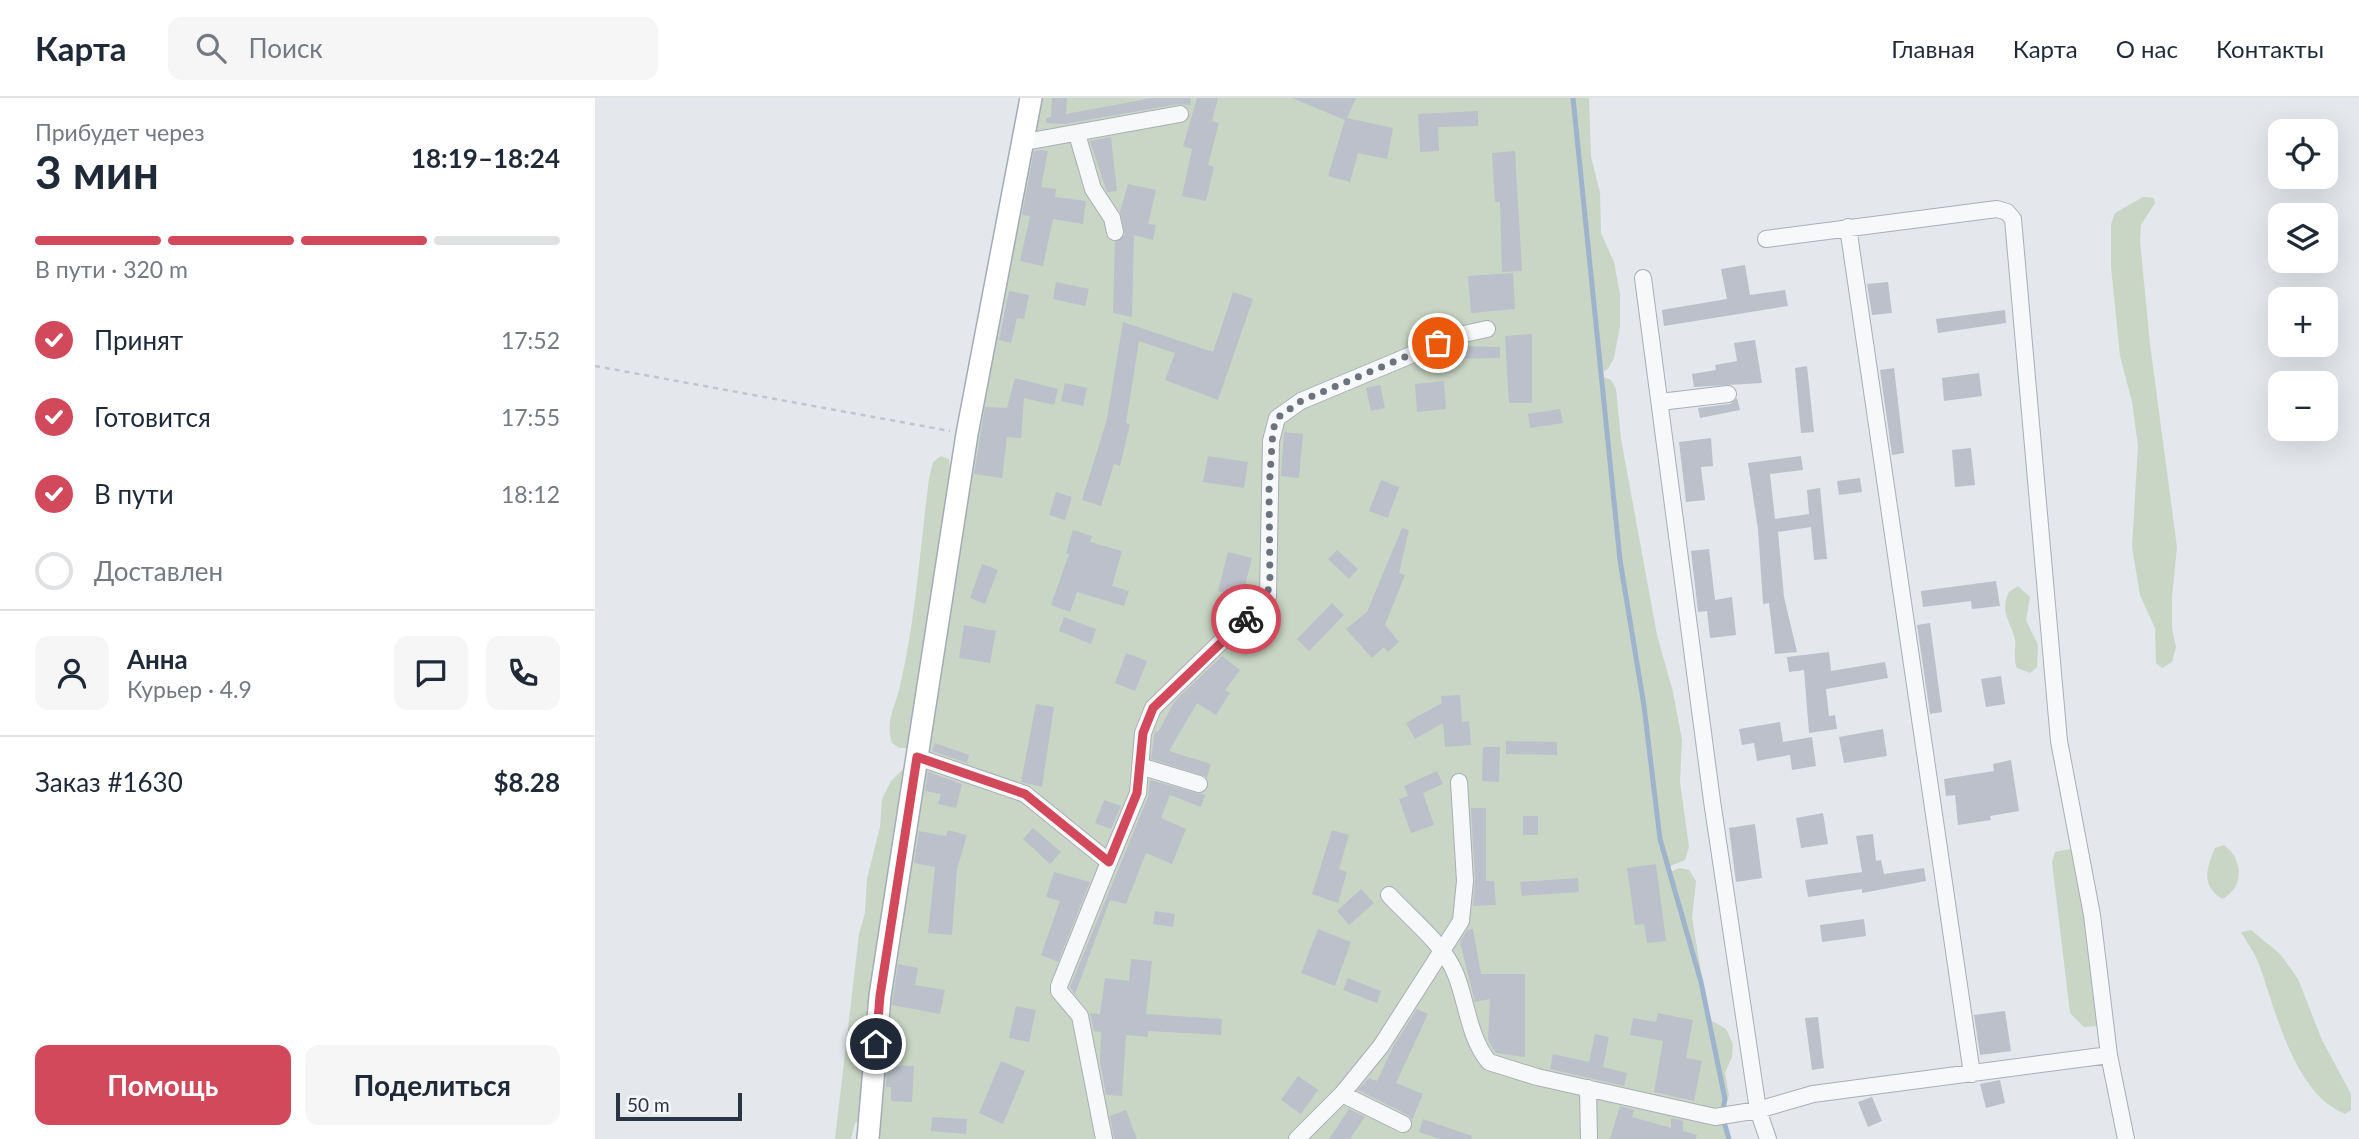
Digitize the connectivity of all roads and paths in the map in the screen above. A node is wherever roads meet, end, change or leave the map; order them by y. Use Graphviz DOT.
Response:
graph roads {
  1 [pos="1031,98"];
  2 [pos="1181,114"];
  3 [pos="1077,134"];
  4 [pos="1025,142"];
  5 [pos="1848,227"];
  6 [pos="1115,232"];
  7 [pos="1766,239"];
  8 [pos="1643,278"];
  9 [pos="1487,329"];
  10 [pos="595,366"];
  11 [pos="1728,394"];
  12 [pos="1660,402"];
  13 [pos="967,434"];
  14 [pos="917,757"];
  15 [pos="1140,766"];
  16 [pos="1459,782"];
  17 [pos="1199,784"];
  18 [pos="1109,862"];
  19 [pos="1389,895"];
  20 [pos="1441,950"];
  21 [pos="2109,1055"];
  22 [pos="1972,1074"];
  23 [pos="1588,1088"];
  24 [pos="1342,1094"];
  25 [pos="1752,1111"];
  26 [pos="1403,1124"];
  27 [pos="868,1139"];
  28 [pos="1104,1139"];
  29 [pos="1297,1139"];
  30 [pos="1589,1139"];
  31 [pos="1768,1139"];
  32 [pos="2126,1139"];
  1 -- 4 [label="main road"];
  2 -- 3 [label="street"];
  3 -- 4 [label="street"];
  3 -- 6 [label="street"];
  4 -- 13 [label="main road"];
  5 -- 7 [label="street"];
  5 -- 21 [label="street"];
  5 -- 22 [label="street"];
  8 -- 12 [label="street"];
  9 -- 15 [label="street"];
  10 -- 13 [label="path"];
  11 -- 12 [label="street"];
  12 -- 25 [label="street"];
  13 -- 14 [label="main road"];
  14 -- 18 [label="street"];
  14 -- 27 [label="main road"];
  15 -- 17 [label="street"];
  15 -- 18 [label="street"];
  16 -- 20 [label="street"];
  18 -- 28 [label="street"];
  19 -- 20 [label="street"];
  20 -- 23 [label="street"];
  20 -- 24 [label="street"];
  21 -- 22 [label="street"];
  21 -- 32 [label="street"];
  22 -- 25 [label="street"];
  23 -- 25 [label="street"];
  23 -- 30 [label="street"];
  24 -- 26 [label="street"];
  24 -- 29 [label="street"];
  25 -- 31 [label="street"];
}
